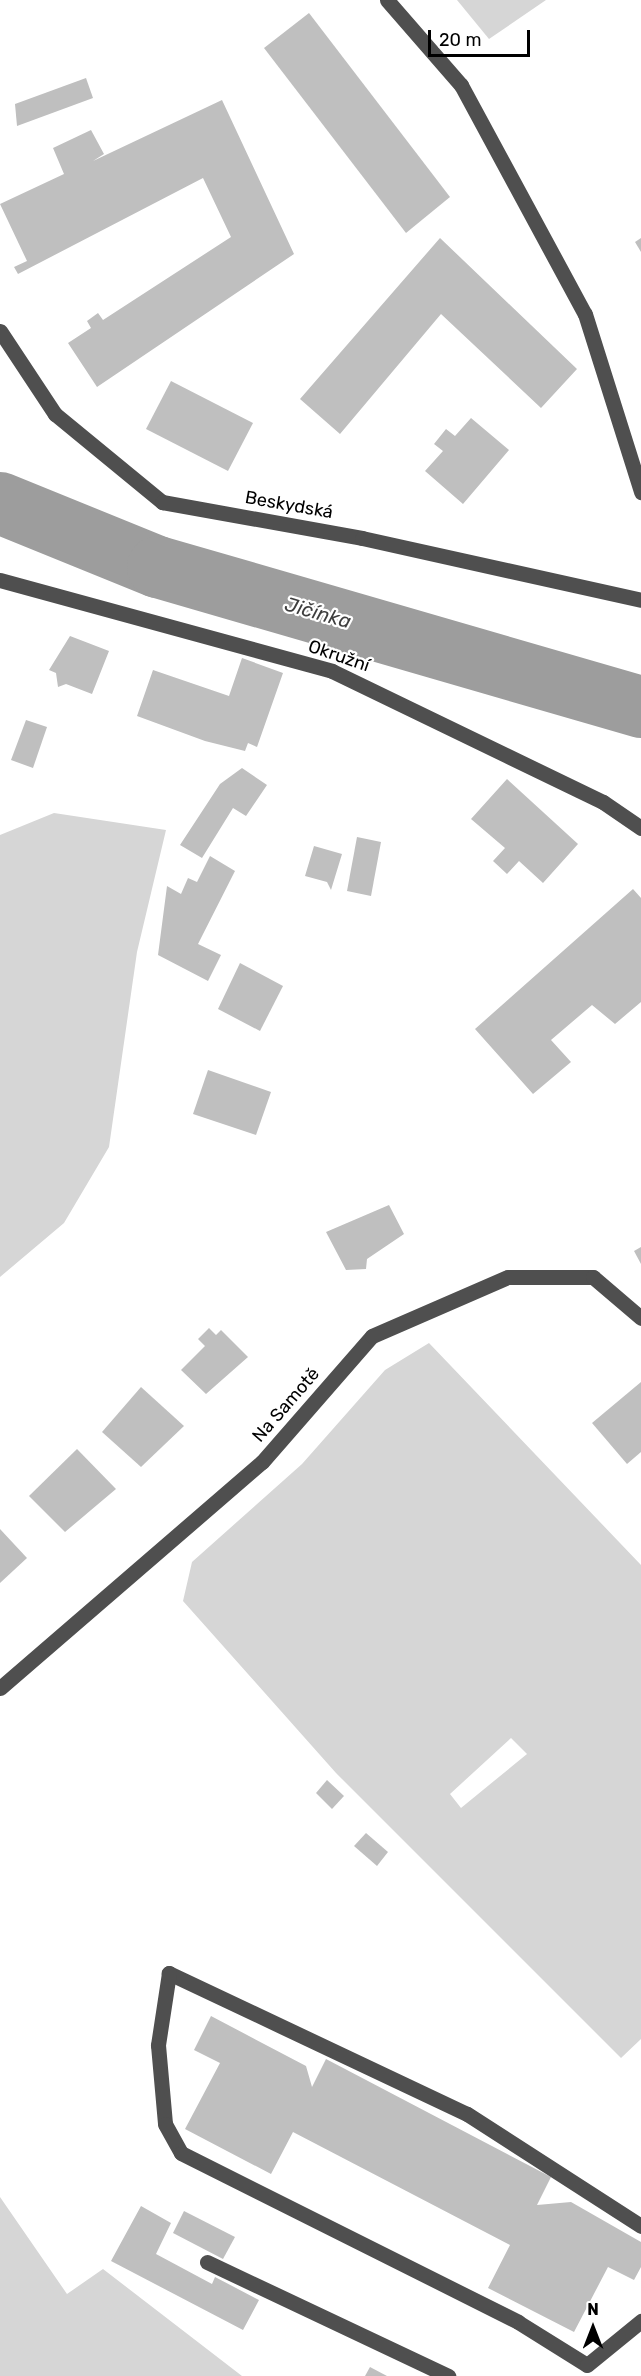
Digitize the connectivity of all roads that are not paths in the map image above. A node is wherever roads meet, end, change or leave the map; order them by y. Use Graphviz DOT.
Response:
graph roads {
  1 [pos="387,0"];
  2 [pos="0,331"];
  3 [pos="641,492"];
  4 [pos="0,580"];
  5 [pos="641,600"];
  6 [pos="641,828"];
  7 [pos="641,1318"];
  8 [pos="0,1688"];
  9 [pos="641,2226"];
  10 [pos="207,2262"];
  11 [pos="641,2321"];
  12 [pos="448,2376"];
  1 -- 3 [label="street"];
  2 -- 5 [label="street, Beskydská"];
  4 -- 6 [label="street, Okružní"];
  7 -- 8 [label="street, Na Samotě"];
  9 -- 11 [label="street"];
  10 -- 12 [label="street"];
}
